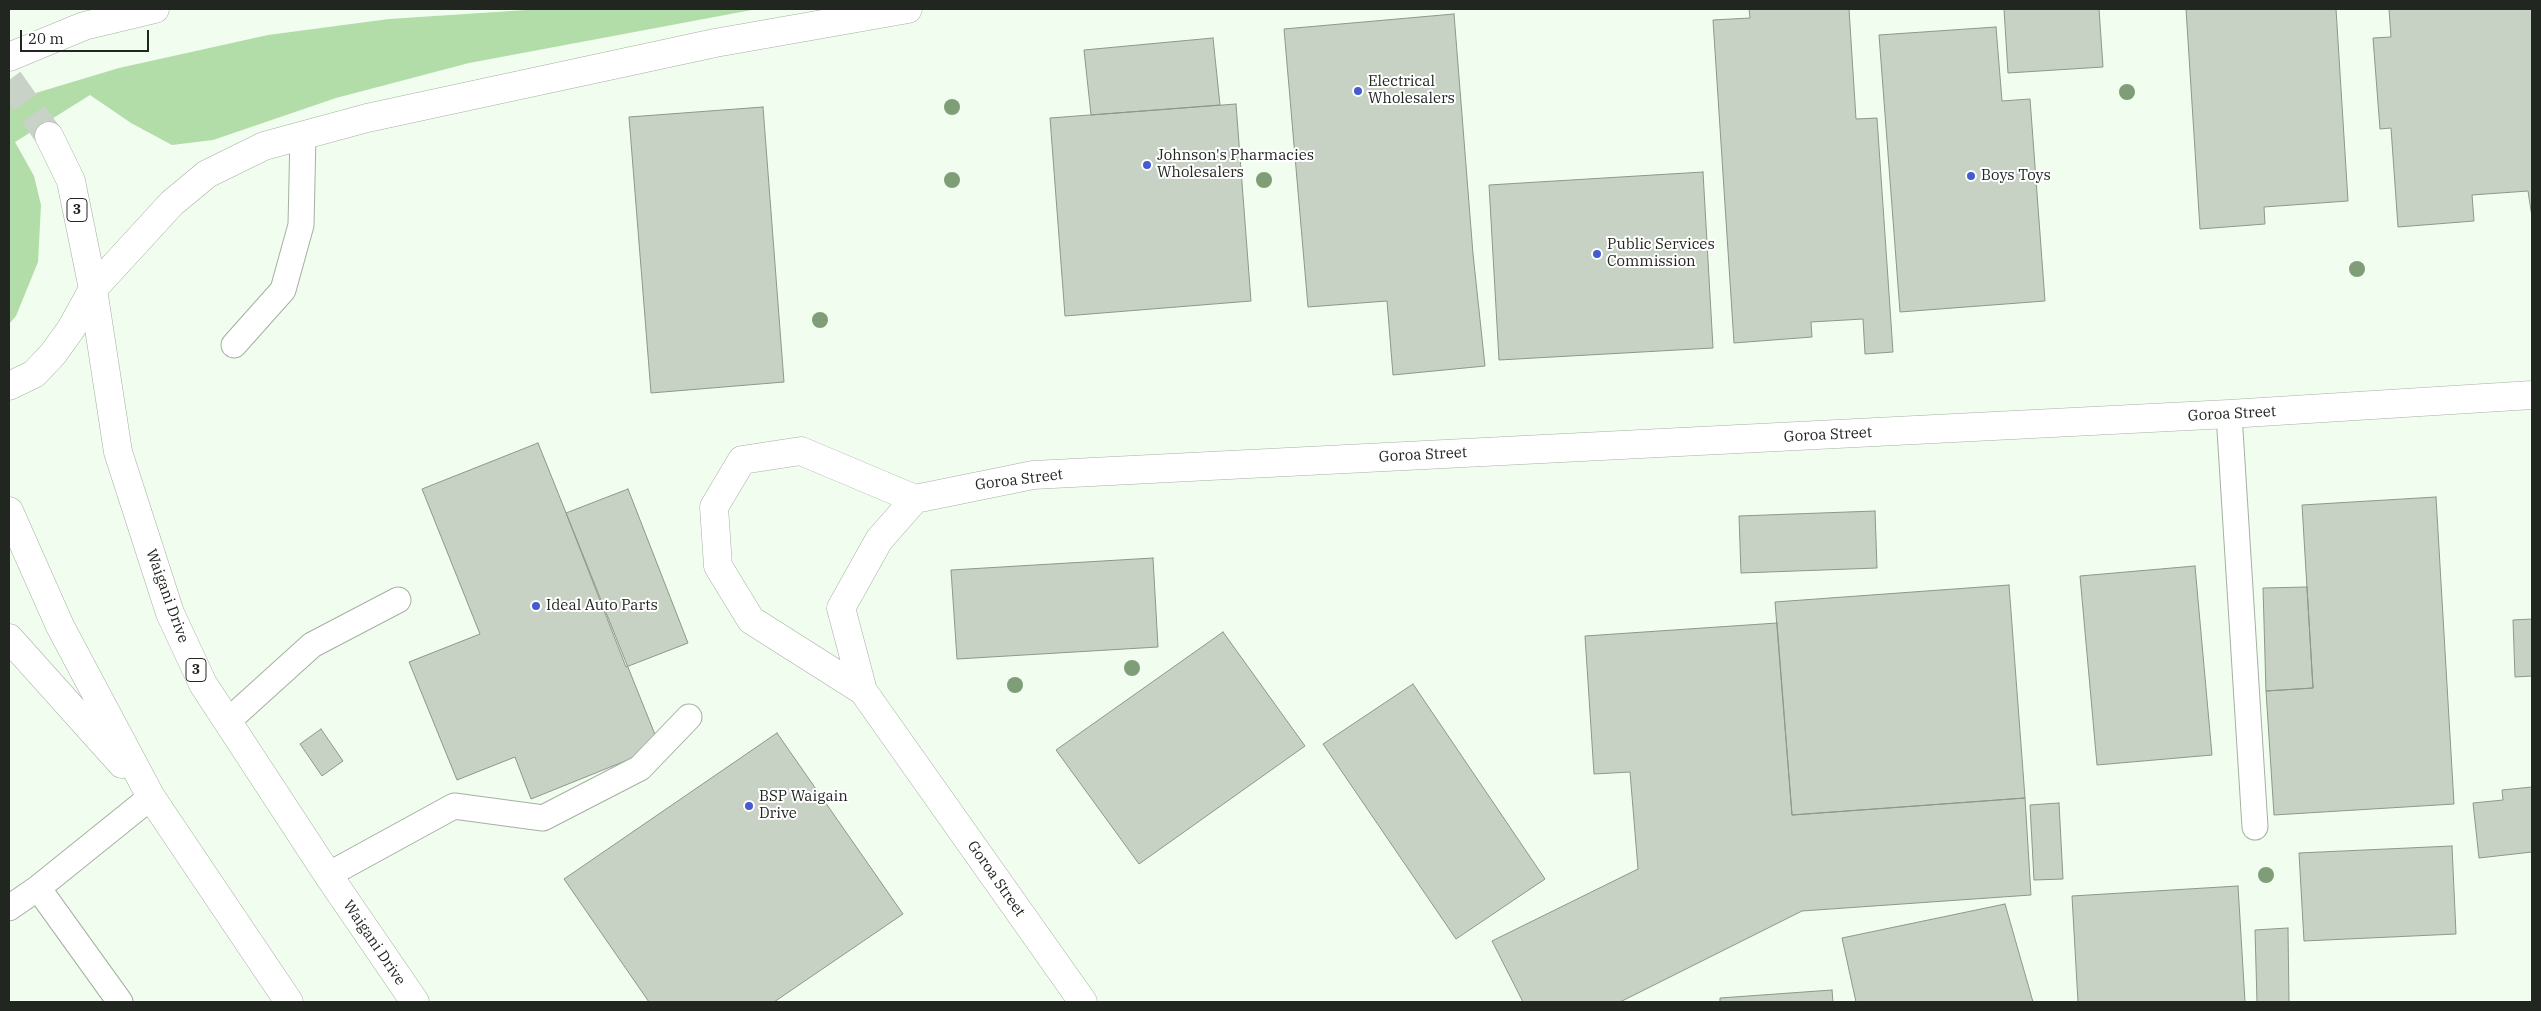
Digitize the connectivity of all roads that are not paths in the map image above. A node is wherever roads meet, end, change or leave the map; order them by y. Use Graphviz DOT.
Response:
graph roads {
  1 [pos="155,9"];
  2 [pos="908,9"];
  3 [pos="9,57"];
  4 [pos="303,135"];
  5 [pos="49,136"];
  6 [pos="93,289"];
  7 [pos="234,345"];
  8 [pos="9,386"];
  9 [pos="2532,395"];
  10 [pos="2229,414"];
  11 [pos="915,499"];
  12 [pos="9,511"];
  13 [pos="398,600"];
  14 [pos="9,638"];
  15 [pos="863,691"];
  16 [pos="689,717"];
  17 [pos="228,721"];
  18 [pos="151,797"];
  19 [pos="2255,827"];
  20 [pos="328,876"];
  21 [pos="38,888"];
  22 [pos="9,908"];
  23 [pos="120,1002"];
  24 [pos="290,1002"];
  25 [pos="415,1002"];
  26 [pos="1083,1002"];
  1 -- 3 [label="main road"];
  2 -- 4 [label="main road"];
  4 -- 6 [label="main road"];
  4 -- 7 [label="lane"];
  5 -- 6 [label="main road, Waigani Drive / 3"];
  6 -- 8 [label="main road"];
  6 -- 17 [label="main road, Waigani Drive / 3"];
  9 -- 10 [label="main road, Goroa Street"];
  10 -- 11 [label="main road, Goroa Street"];
  10 -- 19 [label="lane"];
  11 -- 15 [label="main road, Goroa Street"];
  11 -- 15 [label="main road"];
  12 -- 18 [label="main road"];
  13 -- 17 [label="lane"];
  14 -- 18 [label="main road"];
  15 -- 26 [label="main road, Goroa Street"];
  16 -- 20 [label="lane"];
  17 -- 20 [label="main road, Waigani Drive / 3"];
  18 -- 21 [label="lane"];
  18 -- 24 [label="main road"];
  20 -- 25 [label="main road, Waigani Drive / 3"];
  21 -- 22 [label="lane"];
  21 -- 23 [label="lane"];
}
